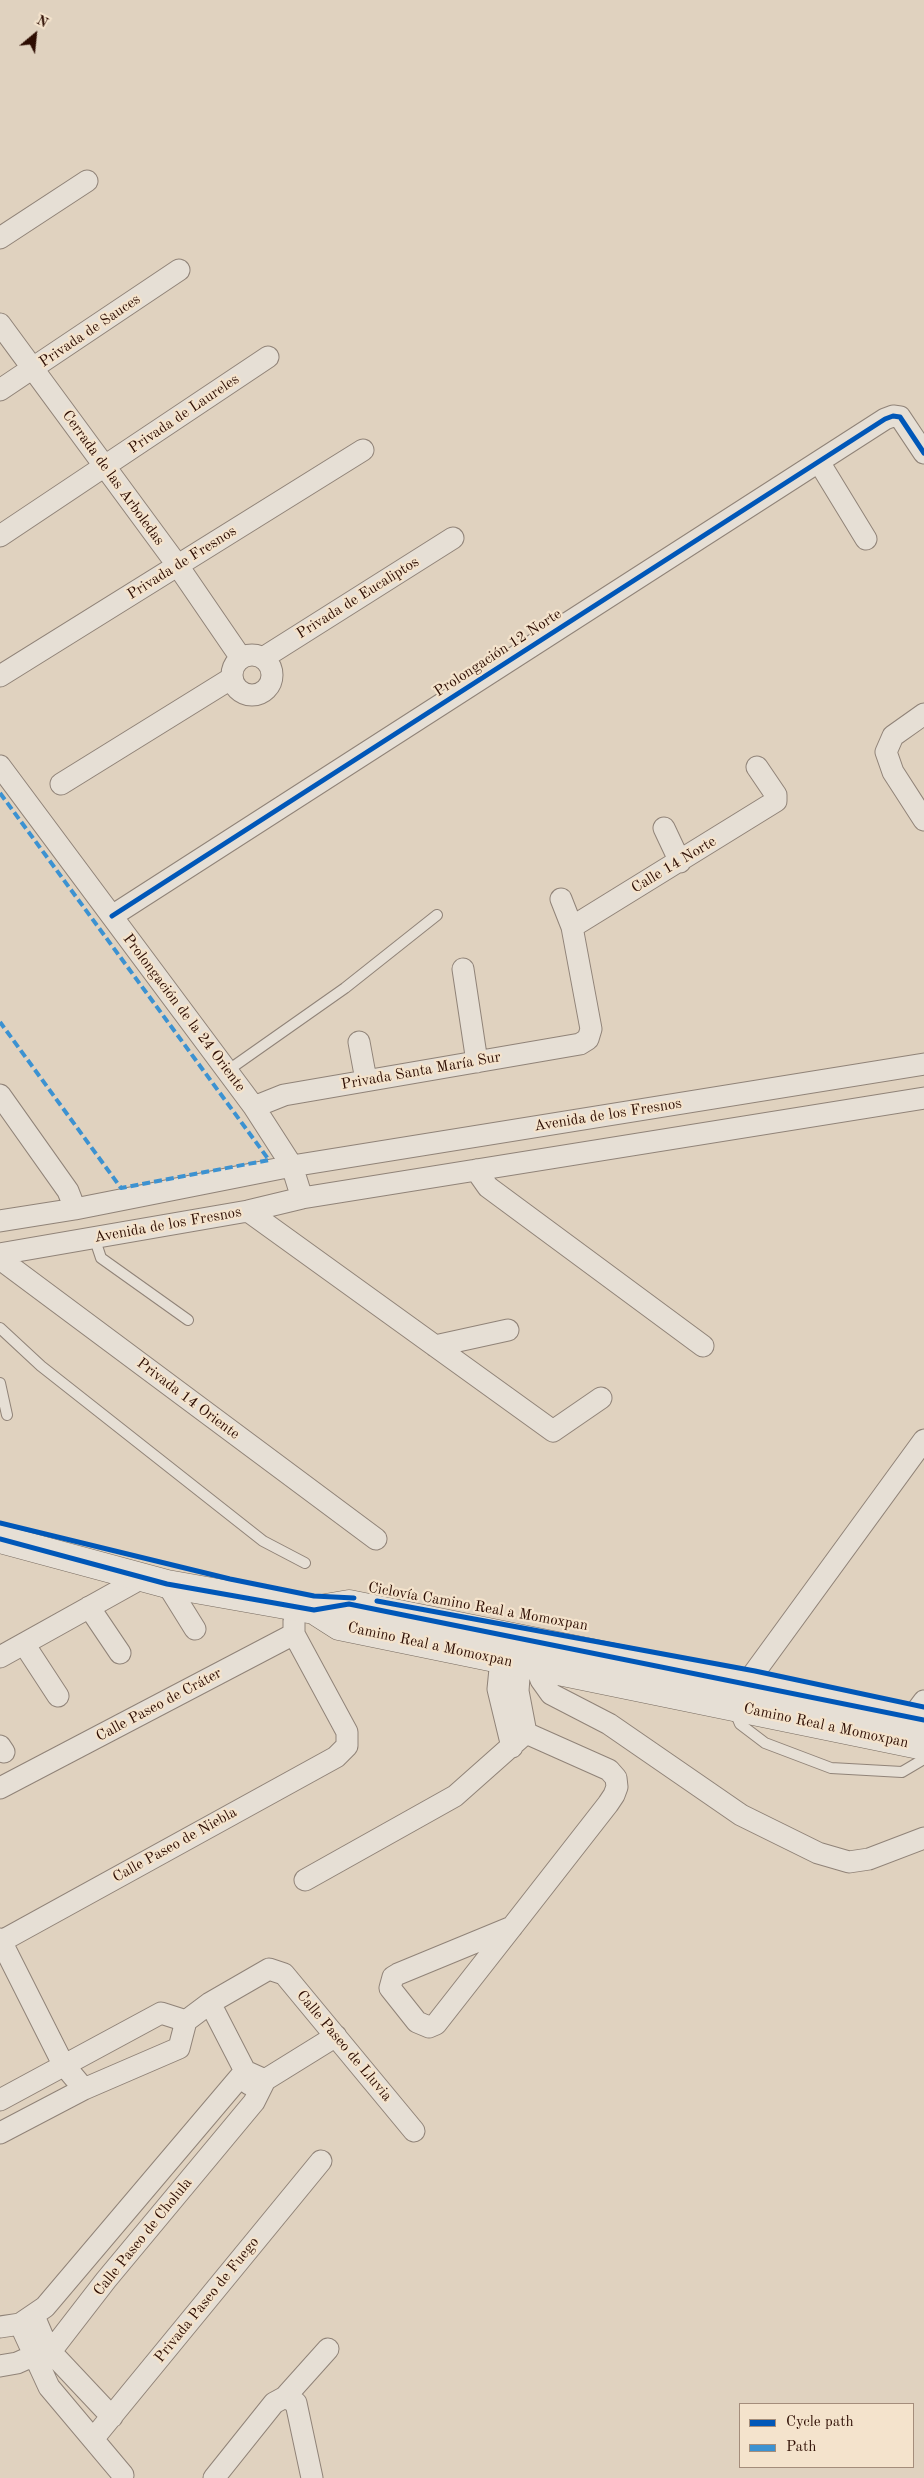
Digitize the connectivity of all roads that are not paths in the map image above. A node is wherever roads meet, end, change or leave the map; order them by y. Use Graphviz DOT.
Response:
graph roads {
  1 [pos="87,180"];
  2 [pos="0,238"];
  3 [pos="179,270"];
  4 [pos="0,324"];
  5 [pos="268,357"];
  6 [pos="32,369"];
  7 [pos="0,390"];
  8 [pos="363,450"];
  9 [pos="924,454"];
  10 [pos="819,462"];
  11 [pos="106,466"];
  12 [pos="0,536"];
  13 [pos="453,538"];
  14 [pos="866,539"];
  15 [pos="178,566"];
  16 [pos="241,658"];
  17 [pos="263,658"];
  18 [pos="0,676"];
  19 [pos="232,678"];
  20 [pos="924,714"];
  21 [pos="0,766"];
  22 [pos="757,766"];
  23 [pos="61,784"];
  24 [pos="924,820"];
  25 [pos="664,828"];
  26 [pos="680,862"];
  27 [pos="561,899"];
  28 [pos="437,915"];
  29 [pos="112,916"];
  30 [pos="572,926"];
  31 [pos="463,969"];
  32 [pos="359,1042"];
  33 [pos="477,1062"];
  34 [pos="924,1064"];
  35 [pos="227,1070"];
  36 [pos="366,1080"];
  37 [pos="0,1095"];
  38 [pos="924,1098"];
  39 [pos="254,1107"];
  40 [pos="292,1166"];
  41 [pos="476,1170"];
  42 [pos="302,1198"];
  43 [pos="75,1209"];
  44 [pos="248,1211"];
  45 [pos="0,1221"];
  46 [pos="94,1237"];
  47 [pos="0,1254"];
  48 [pos="0,1260"];
  49 [pos="188,1320"];
  50 [pos="0,1328"];
  51 [pos="508,1330"];
  52 [pos="435,1346"];
  53 [pos="703,1346"];
  54 [pos="0,1384"];
  55 [pos="601,1398"];
  56 [pos="7,1416"];
  57 [pos="924,1440"];
  58 [pos="0,1539"];
  59 [pos="376,1539"];
  60 [pos="305,1563"];
  61 [pos="140,1578"];
  62 [pos="167,1584"];
  63 [pos="89,1606"];
  64 [pos="304,1608"];
  65 [pos="195,1629"];
  66 [pos="294,1634"];
  67 [pos="24,1644"];
  68 [pos="120,1653"];
  69 [pos="0,1657"];
  70 [pos="519,1663"];
  71 [pos="739,1695"];
  72 [pos="58,1696"];
  73 [pos="920,1713"];
  74 [pos="519,1740"];
  75 [pos="924,1746"];
  76 [pos="924,1759"];
  77 [pos="0,1788"];
  78 [pos="924,1838"];
  79 [pos="305,1880"];
  80 [pos="512,1927"];
  81 [pos="0,1941"];
  82 [pos="210,2003"];
  83 [pos="186,2021"];
  84 [pos="336,2036"];
  85 [pos="63,2064"];
  86 [pos="245,2071"];
  87 [pos="265,2080"];
  88 [pos="84,2089"];
  89 [pos="0,2100"];
  90 [pos="254,2102"];
  91 [pos="414,2131"];
  92 [pos="0,2133"];
  93 [pos="321,2161"];
  94 [pos="18,2322"];
  95 [pos="328,2349"];
  96 [pos="41,2352"];
  97 [pos="0,2366"];
  98 [pos="285,2397"];
  99 [pos="112,2417"];
  100 [pos="93,2439"];
  101 [pos="123,2475"];
  102 [pos="214,2478"];
  103 [pos="312,2478"];
  1 -- 2 [label="street"];
  3 -- 6 [label="street, Privada de Sauces"];
  4 -- 6 [label="street, Cerrada de las Arboledas"];
  5 -- 11 [label="street, Privada de Laureles"];
  6 -- 7 [label="street, Privada de Sauces"];
  6 -- 11 [label="street, Cerrada de las Arboledas"];
  8 -- 15 [label="street, Privada de Fresnos"];
  9 -- 10 [label="street, Prolongación 12 Norte"];
  10 -- 14 [label="street"];
  10 -- 29 [label="street, Prolongación 12 Norte"];
  11 -- 12 [label="street, Privada de Laureles"];
  11 -- 15 [label="street, Cerrada de las Arboledas"];
  13 -- 17 [label="street, Privada de Eucaliptos"];
  15 -- 16 [label="street, Cerrada de las Arboledas"];
  15 -- 18 [label="street, Privada de Fresnos"];
  16 -- 17 [label="street"];
  16 -- 19 [label="street"];
  17 -- 19 [label="street"];
  19 -- 23 [label="street"];
  20 -- 24 [label="street"];
  21 -- 29 [label="street, Prolongación de la 24 Oriente"];
  22 -- 26 [label="street, Calle 14 Norte"];
  25 -- 26 [label="street"];
  26 -- 30 [label="street, Calle 14 Norte"];
  27 -- 30 [label="street"];
  28 -- 35 [label="lane"];
  29 -- 35 [label="street, Prolongación de la 24 Oriente"];
  30 -- 33 [label="street, Privada Santa María Sur"];
  31 -- 33 [label="street"];
  32 -- 36 [label="street"];
  33 -- 36 [label="street, Privada Santa María Sur"];
  34 -- 40 [label="street, Avenida de los Fresnos"];
  35 -- 39 [label="street, Prolongación de la 24 Oriente"];
  36 -- 39 [label="street, Privada Santa María Sur"];
  37 -- 43 [label="street"];
  38 -- 41 [label="street, Avenida de los Fresnos"];
  39 -- 40 [label="street, Prolongación de la 24 Oriente"];
  40 -- 42 [label="street"];
  40 -- 43 [label="street, Avenida de los Fresnos"];
  41 -- 42 [label="street, Avenida de los Fresnos"];
  41 -- 53 [label="street"];
  42 -- 44 [label="street, Avenida de los Fresnos"];
  43 -- 45 [label="street, Avenida de los Fresnos"];
  44 -- 46 [label="street, Avenida de los Fresnos"];
  44 -- 52 [label="street"];
  46 -- 47 [label="street, Avenida de los Fresnos"];
  46 -- 49 [label="lane"];
  48 -- 59 [label="street, Privada 14 Oriente"];
  50 -- 60 [label="lane"];
  51 -- 52 [label="street"];
  52 -- 55 [label="street"];
  54 -- 56 [label="lane"];
  57 -- 71 [label="street"];
  58 -- 61 [label="street"];
  61 -- 62 [label="street"];
  61 -- 63 [label="street"];
  62 -- 64 [label="street"];
  62 -- 65 [label="street"];
  63 -- 67 [label="street"];
  63 -- 68 [label="street"];
  64 -- 66 [label="street"];
  64 -- 70 [label="street, Camino Real a Momoxpan"];
  64 -- 71 [label="street, Camino Real a Momoxpan"];
  66 -- 77 [label="street, Calle Paseo de Cráter"];
  66 -- 81 [label="street, Calle Paseo de Niebla"];
  67 -- 69 [label="street"];
  67 -- 72 [label="street"];
  70 -- 71 [label="street, Camino Real a Momoxpan"];
  70 -- 74 [label="street"];
  70 -- 78 [label="street"];
  71 -- 73 [label="street, Camino Real a Momoxpan"];
  71 -- 75 [label="street, Camino Real a Momoxpan"];
  71 -- 76 [label="lane"];
  74 -- 79 [label="street"];
  74 -- 80 [label="street"];
  80 -- 80 [label="street"];
  81 -- 85 [label="street"];
  82 -- 83 [label="street"];
  82 -- 84 [label="street, Calle Paseo de Lluvia"];
  82 -- 86 [label="street"];
  83 -- 85 [label="street"];
  83 -- 88 [label="street"];
  84 -- 87 [label="street"];
  84 -- 91 [label="street, Calle Paseo de Lluvia"];
  85 -- 88 [label="street"];
  85 -- 89 [label="street"];
  86 -- 87 [label="street"];
  86 -- 90 [label="street"];
  86 -- 94 [label="street, Calle Paseo de Cholula"];
  87 -- 90 [label="street, Calle Paseo de Cholula"];
  88 -- 92 [label="street"];
  90 -- 96 [label="street, Calle Paseo de Cholula"];
  93 -- 99 [label="street, Privada Paseo de Fuego"];
  94 -- 96 [label="street"];
  95 -- 98 [label="street"];
  96 -- 97 [label="street, Calle Paseo de Cholula"];
  96 -- 99 [label="street"];
  96 -- 100 [label="street"];
  98 -- 102 [label="street"];
  98 -- 103 [label="street"];
  99 -- 100 [label="street, Privada Paseo de Fuego"];
  100 -- 101 [label="street"];
}
